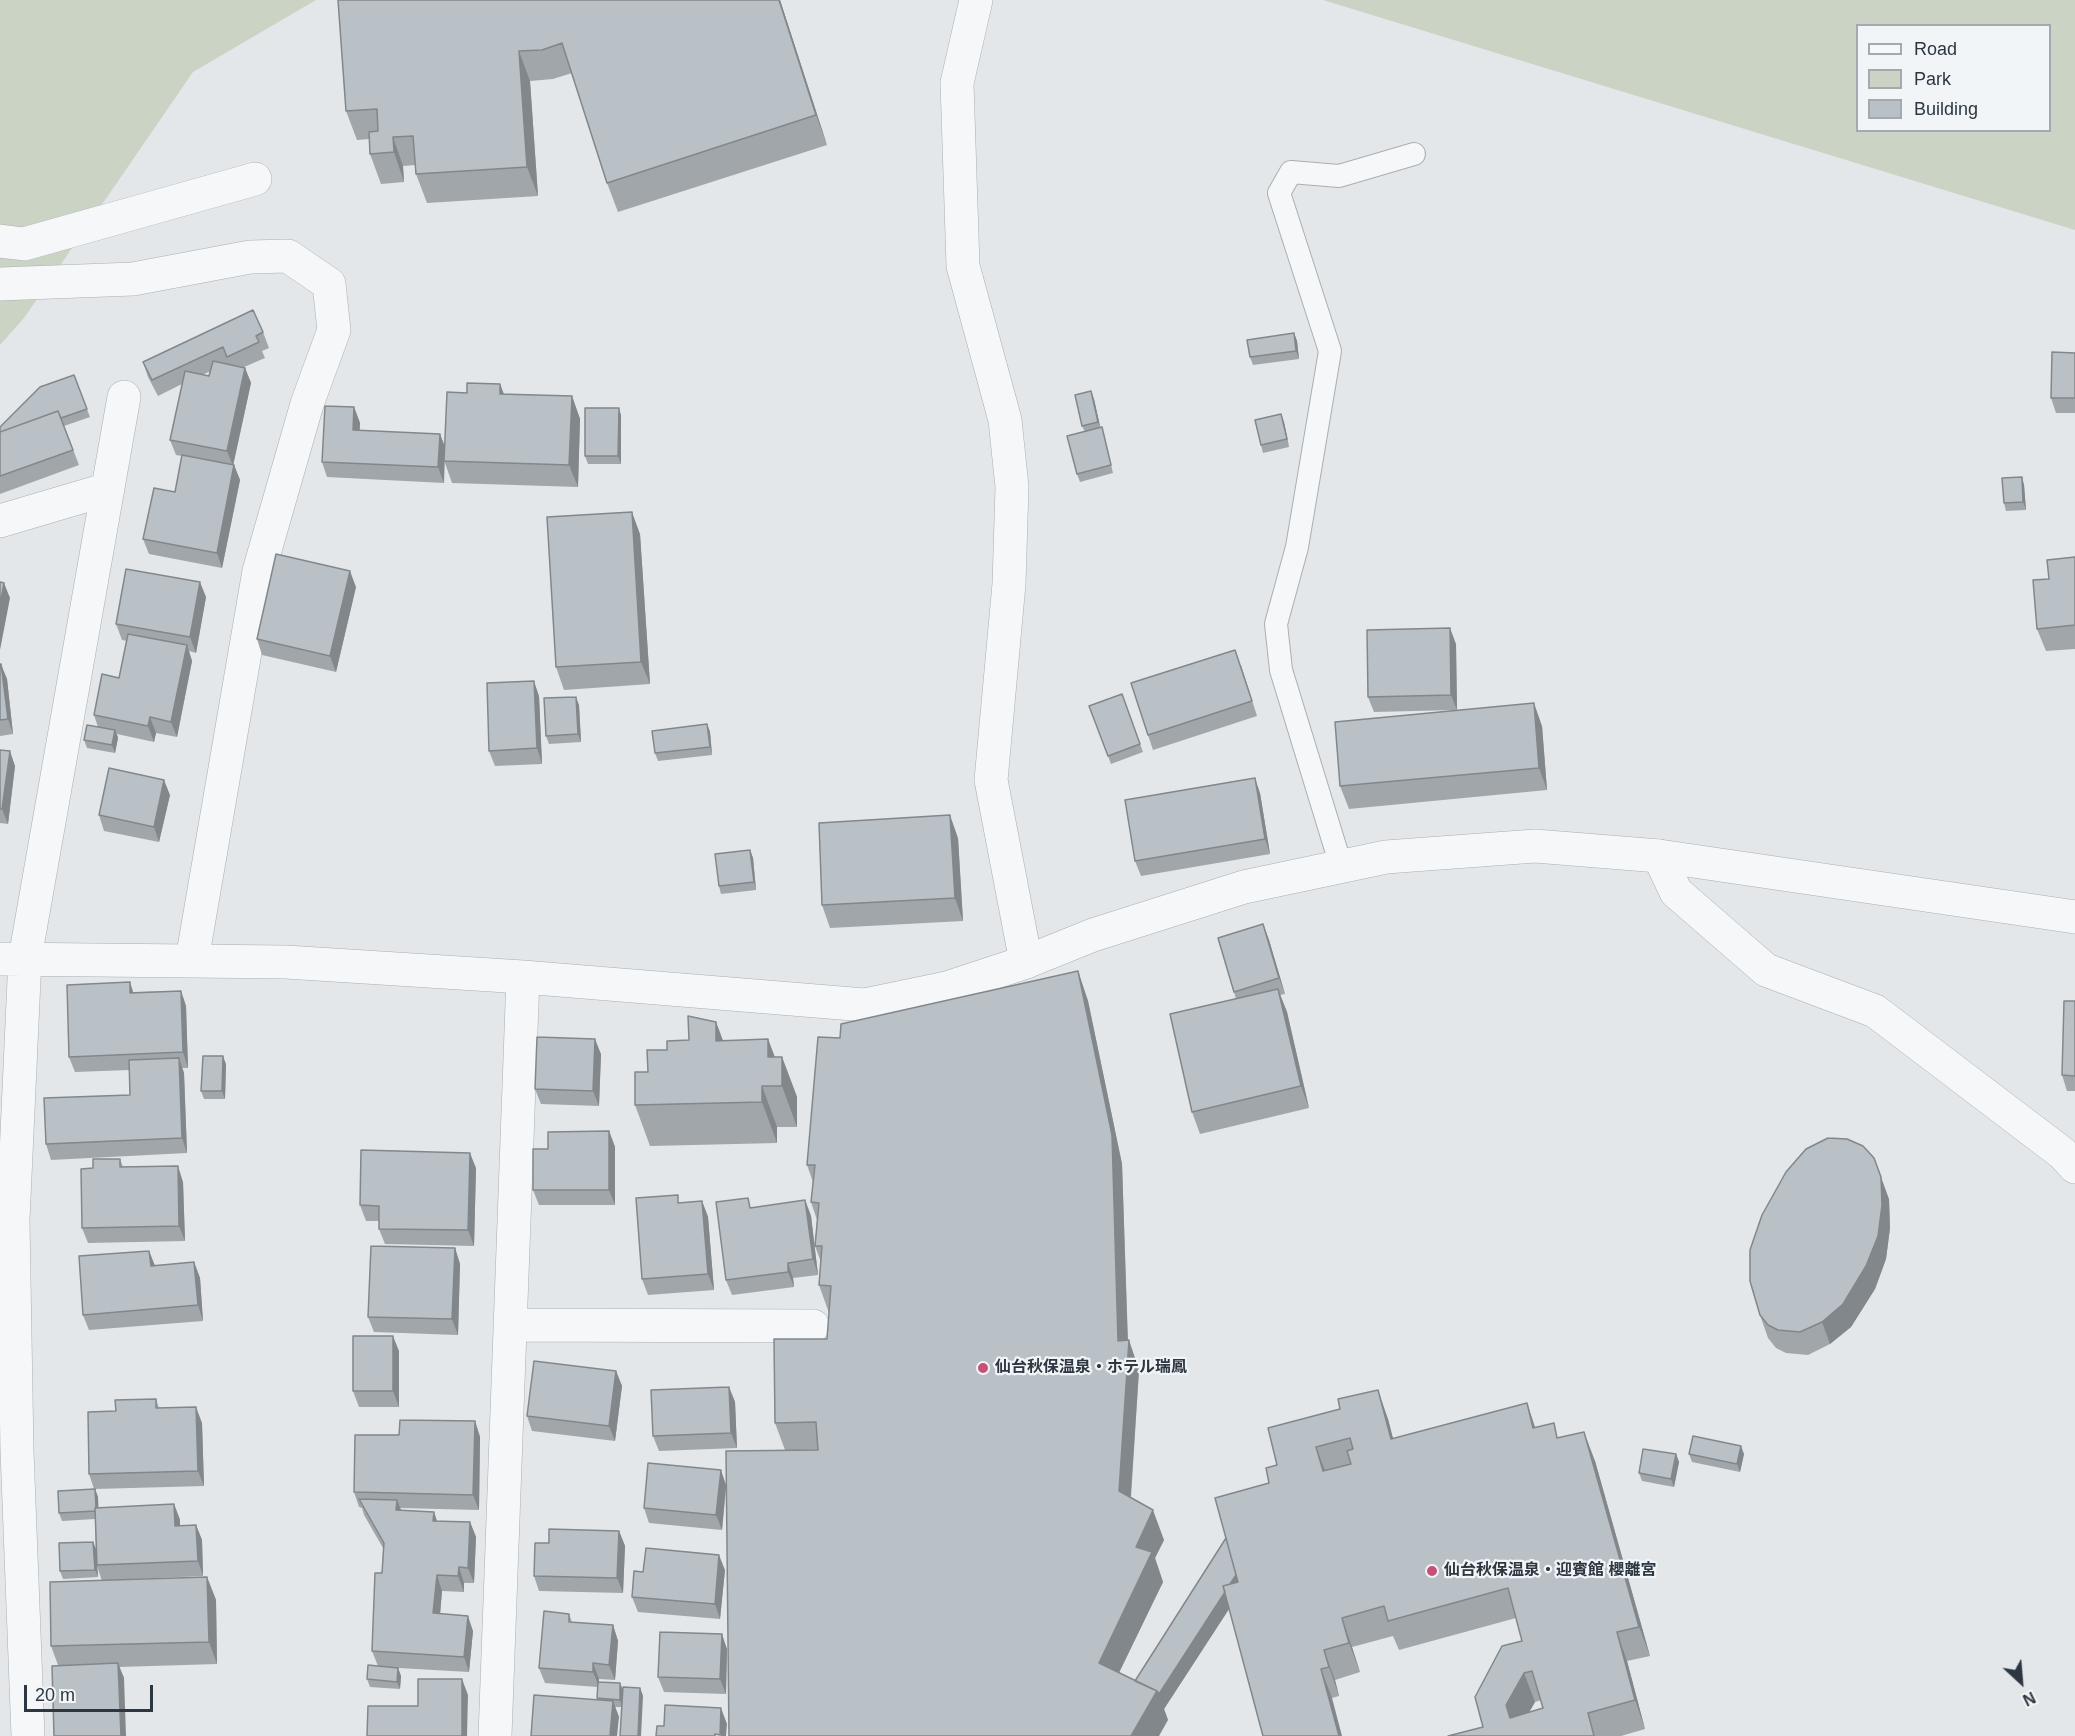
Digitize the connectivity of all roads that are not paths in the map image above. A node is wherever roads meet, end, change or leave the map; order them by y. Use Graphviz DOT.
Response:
graph roads {
  1 [pos="976,0"];
  2 [pos="1414,154"];
  3 [pos="255,179"];
  4 [pos="0,241"];
  5 [pos="0,284"];
  6 [pos="124,397"];
  7 [pos="108,489"];
  8 [pos="0,521"];
  9 [pos="1659,856"];
  10 [pos="1341,866"];
  11 [pos="2075,917"];
  12 [pos="13,958"];
  13 [pos="192,960"];
  14 [pos="1026,962"];
  15 [pos="523,977"];
  16 [pos="2075,1167"];
  17 [pos="7,1220"];
  18 [pos="510,1325"];
  19 [pos="813,1326"];
  20 [pos="8,1452"];
  21 [pos="27,1736"];
  22 [pos="495,1736"];
  1 -- 14 [label="street"];
  2 -- 10 [label="lane"];
  3 -- 4 [label="street"];
  5 -- 13 [label="street"];
  6 -- 7 [label="street"];
  7 -- 8 [label="street"];
  7 -- 12 [label="street"];
  9 -- 10 [label="street"];
  9 -- 11 [label="street"];
  9 -- 16 [label="street"];
  10 -- 14 [label="street"];
  12 -- 13 [label="street"];
  12 -- 17 [label="street"];
  13 -- 15 [label="street"];
  14 -- 15 [label="street"];
  15 -- 18 [label="street"];
  17 -- 20 [label="street"];
  18 -- 19 [label="street"];
  18 -- 22 [label="street"];
  20 -- 21 [label="street"];
}
